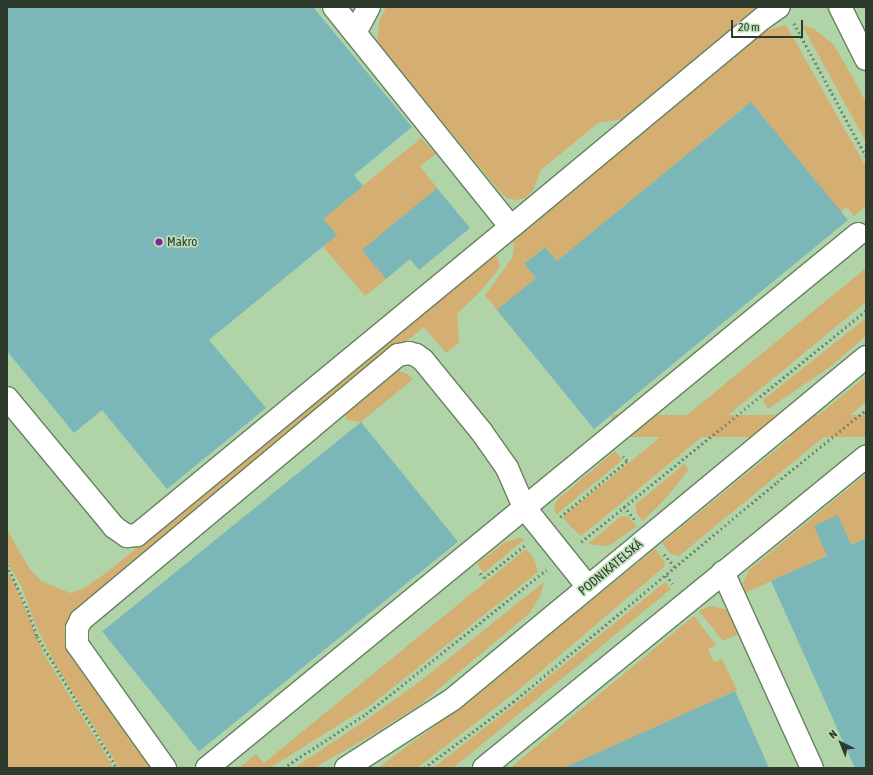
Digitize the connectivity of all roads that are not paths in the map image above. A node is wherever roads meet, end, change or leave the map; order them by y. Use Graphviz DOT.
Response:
graph roads {
  1 [pos="334,7"];
  2 [pos="369,7"];
  3 [pos="840,7"];
  4 [pos="786,13"];
  5 [pos="355,33"];
  6 [pos="866,59"];
  7 [pos="511,227"];
  8 [pos="858,234"];
  9 [pos="866,357"];
  10 [pos="7,398"];
  11 [pos="866,456"];
  12 [pos="524,507"];
  13 [pos="723,572"];
  14 [pos="588,587"];
  15 [pos="165,768"];
  16 [pos="207,768"];
  17 [pos="346,768"];
  18 [pos="484,768"];
  19 [pos="812,768"];
  1 -- 5 [label="street"];
  2 -- 5 [label="street"];
  3 -- 6 [label="street"];
  4 -- 7 [label="street"];
  5 -- 7 [label="street"];
  7 -- 10 [label="street"];
  8 -- 12 [label="street"];
  9 -- 14 [label="street, PODNIKATELSKÁ"];
  11 -- 13 [label="street"];
  12 -- 14 [label="street"];
  12 -- 15 [label="street"];
  12 -- 16 [label="street"];
  13 -- 18 [label="street"];
  13 -- 19 [label="street"];
  14 -- 17 [label="street, PODNIKATELSKÁ"];
}
